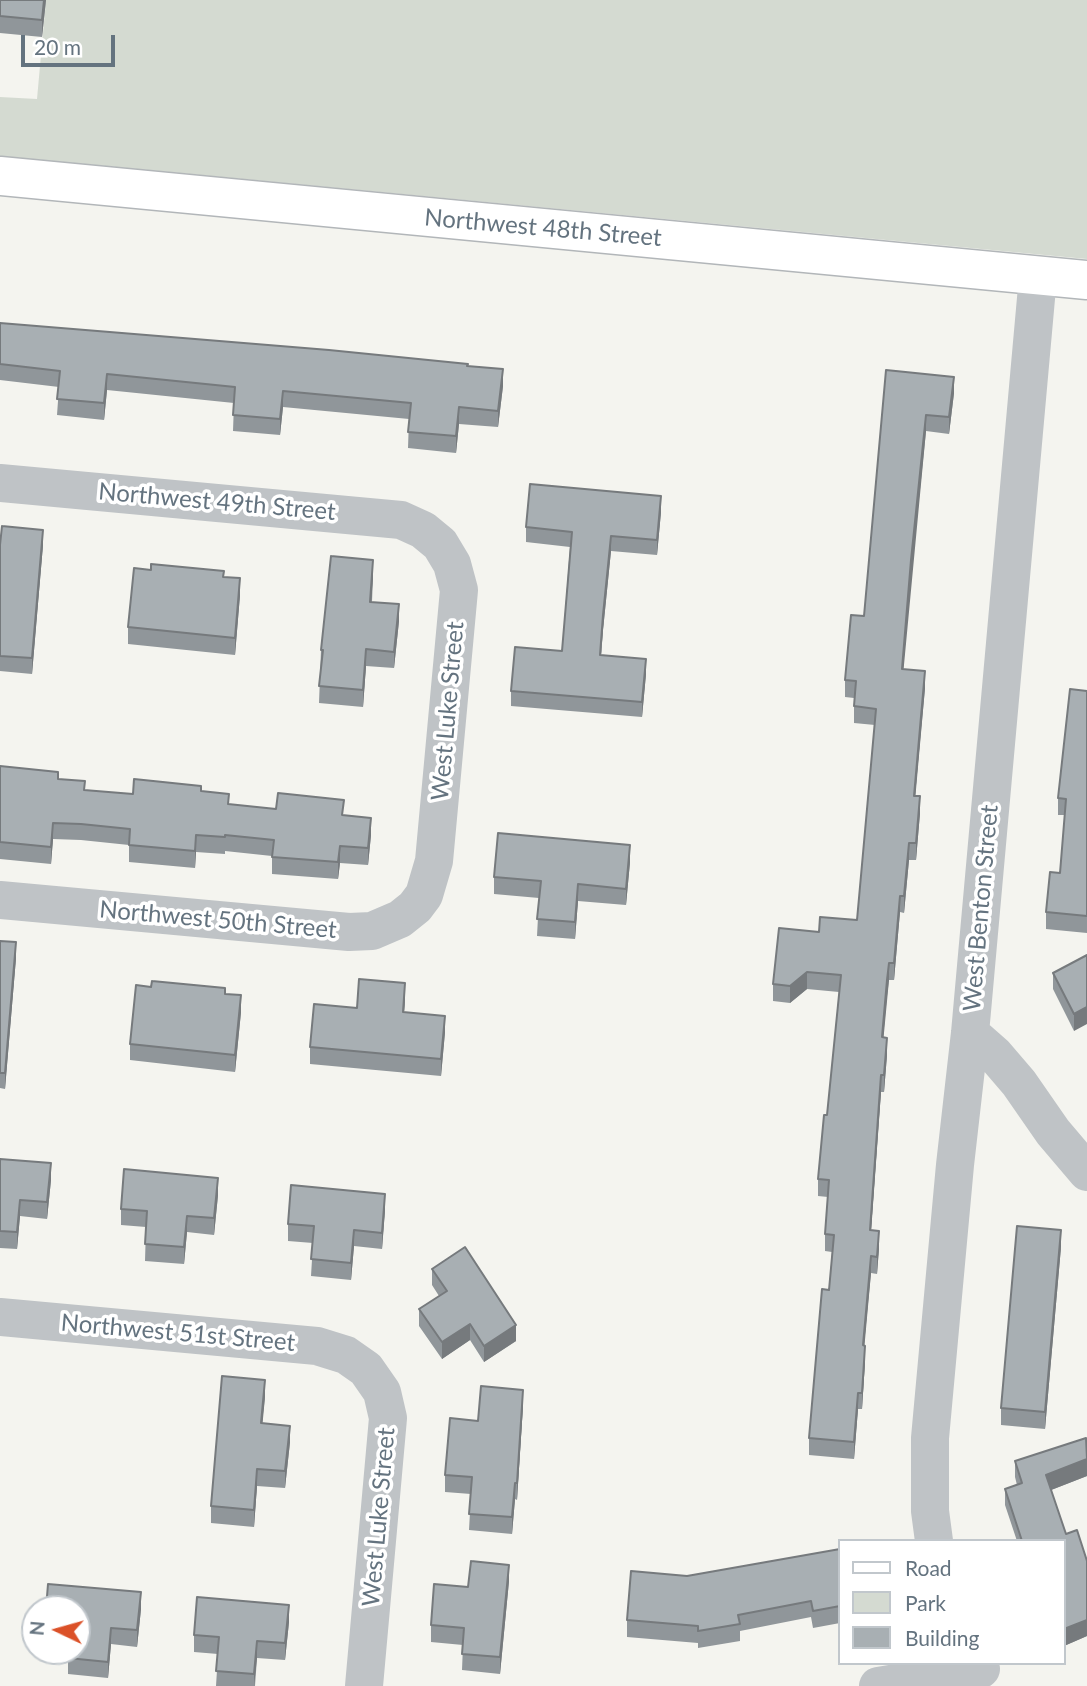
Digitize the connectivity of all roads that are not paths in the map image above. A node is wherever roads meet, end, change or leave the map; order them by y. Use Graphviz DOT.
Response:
graph roads {
  1 [pos="0,176"];
  2 [pos="1038,276"];
  3 [pos="1087,280"];
  4 [pos="0,482"];
  5 [pos="430,535"];
  6 [pos="424,895"];
  7 [pos="0,900"];
  8 [pos="970,1033"];
  9 [pos="1087,1172"];
  10 [pos="0,1317"];
  11 [pos="354,1359"];
  12 [pos="934,1539"];
  13 [pos="983,1673"];
  14 [pos="363,1686"];
  15 [pos="878,1686"];
  1 -- 2 [label="main road, Northwest 48th Street"];
  2 -- 3 [label="main road, Northwest 48th Street"];
  2 -- 8 [label="street, West Benton Street"];
  4 -- 5 [label="street, Northwest 49th Street"];
  5 -- 6 [label="street, West Luke Street"];
  6 -- 7 [label="street, Northwest 50th Street"];
  8 -- 9 [label="street"];
  8 -- 12 [label="street, West Benton Street"];
  10 -- 11 [label="street, Northwest 51st Street"];
  11 -- 14 [label="street, West Luke Street"];
  13 -- 15 [label="street"];
}
